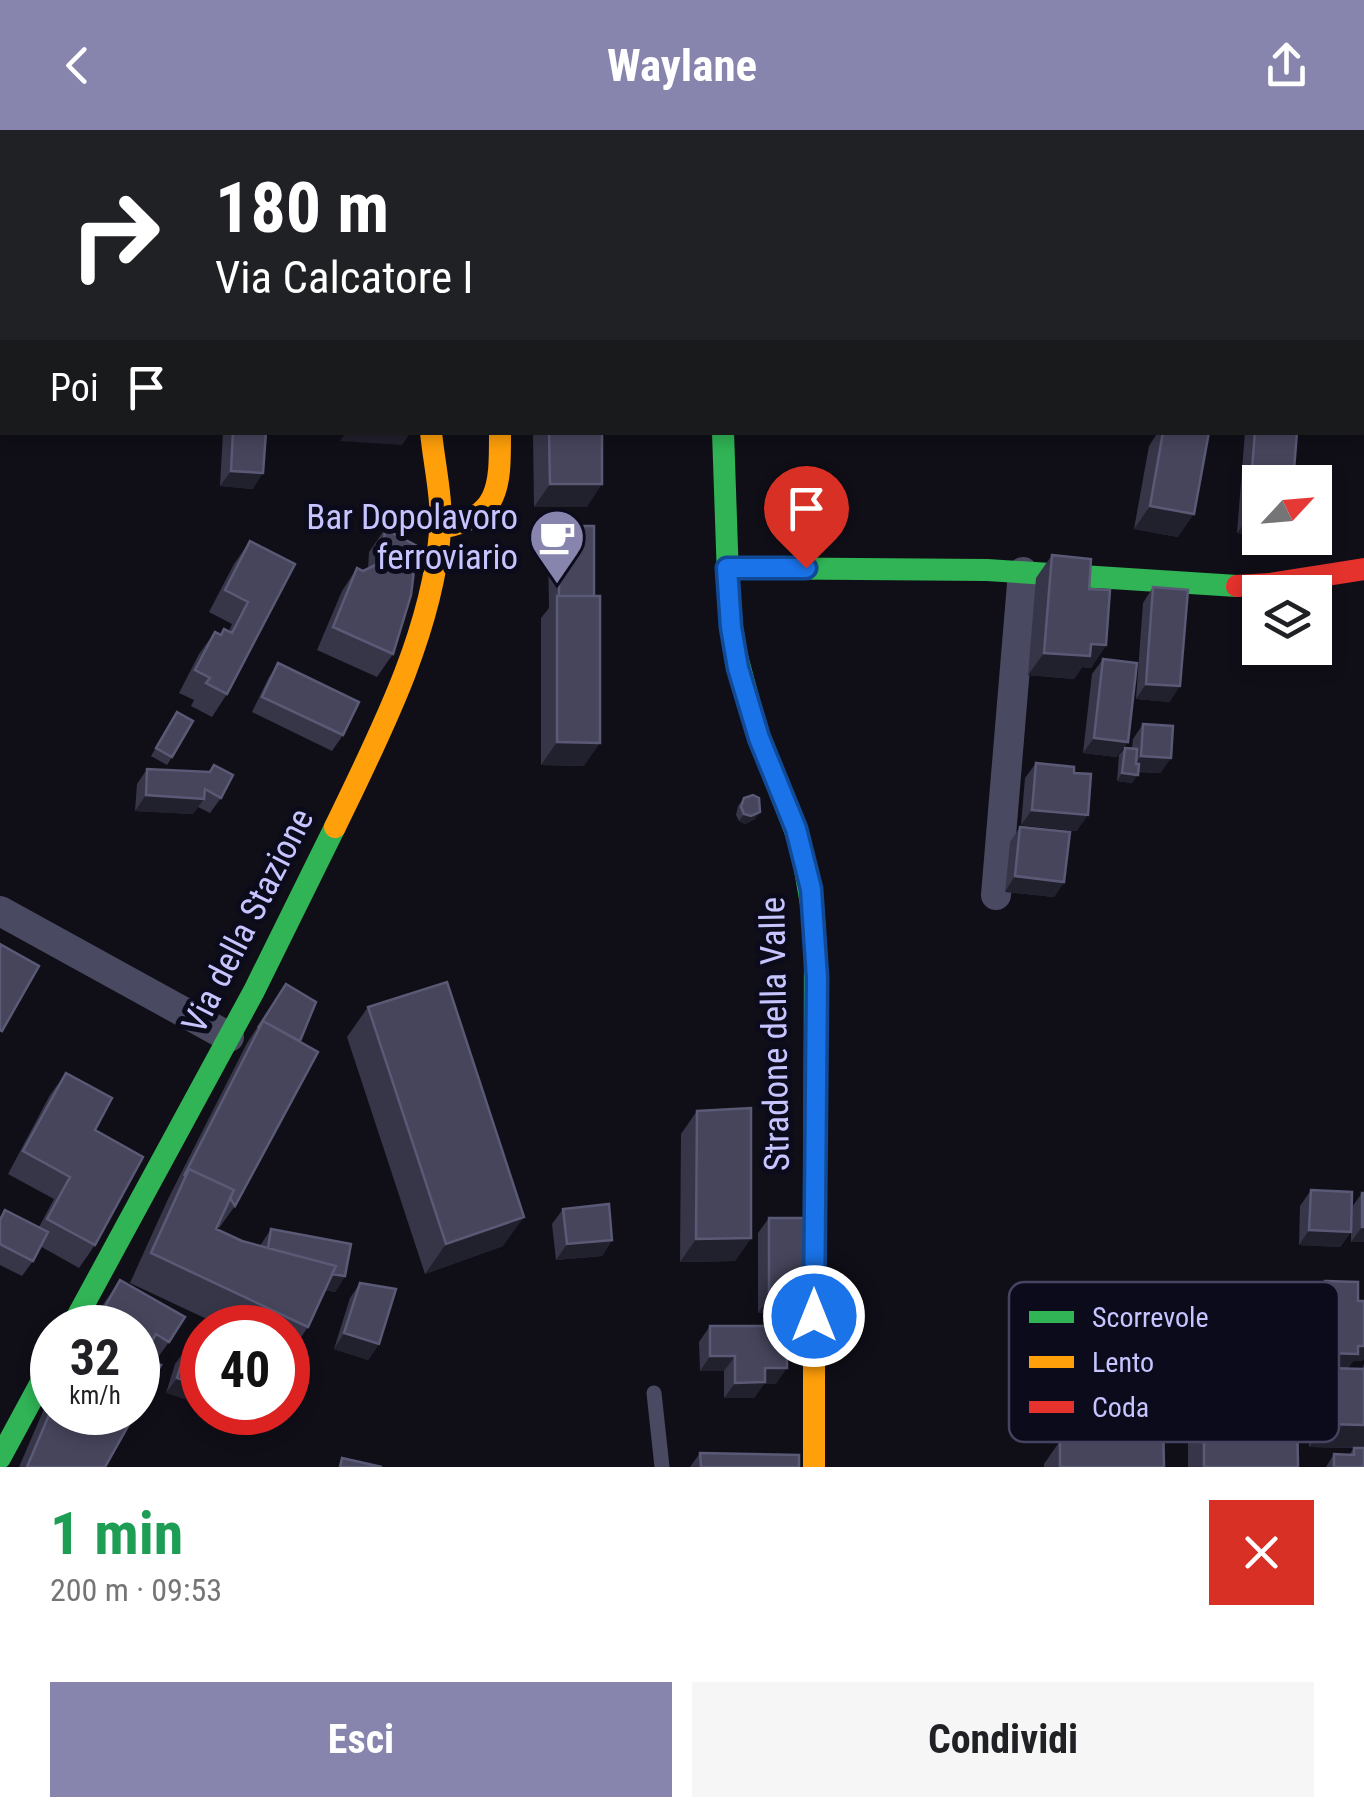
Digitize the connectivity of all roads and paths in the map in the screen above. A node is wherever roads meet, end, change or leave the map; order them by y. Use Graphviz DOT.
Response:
graph roads {
  1 [pos="431,435"];
  2 [pos="500,435"];
  3 [pos="722,435"];
  4 [pos="441,528"];
  5 [pos="727,568"];
  6 [pos="1364,569"];
  7 [pos="1023,572"];
  8 [pos="996,895"];
  9 [pos="0,912"];
  10 [pos="229,1036"];
  11 [pos="83,1305"];
  12 [pos="654,1394"];
  13 [pos="30,1403"];
  14 [pos="0,1458"];
  15 [pos="662,1467"];
  16 [pos="814,1467"];
  1 -- 4 [label="street, Via della Stazione"];
  2 -- 4 [label="street"];
  3 -- 5 [label="street, Stradone della Valle"];
  4 -- 10 [label="street, Via della Stazione"];
  5 -- 7 [label="street"];
  5 -- 16 [label="street, Stradone della Valle"];
  6 -- 7 [label="street"];
  7 -- 8 [label="street"];
  9 -- 10 [label="street"];
  10 -- 11 [label="street, Via della Stazione"];
  12 -- 15 [label="lane"];
  13 -- 14 [label="street"];
}
